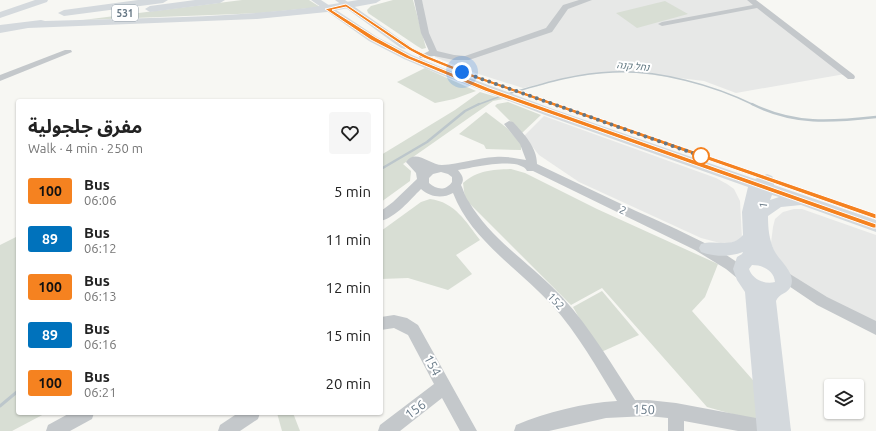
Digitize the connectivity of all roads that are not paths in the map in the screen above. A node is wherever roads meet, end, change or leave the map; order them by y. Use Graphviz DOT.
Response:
graph roads {
  1 [pos="44,0"];
  2 [pos="166,0"];
  3 [pos="220,0"];
  4 [pos="315,0"];
  5 [pos="374,0"];
  6 [pos="418,0"];
  7 [pos="588,0"];
  8 [pos="751,0"];
  9 [pos="342,3"];
  10 [pos="758,6"];
  11 [pos="327,9"];
  12 [pos="358,14"];
  13 [pos="0,15"];
  14 [pos="257,16"];
  15 [pos="344,20"];
  16 [pos="0,22"];
  17 [pos="662,24"];
  18 [pos="29,25"];
  19 [pos="0,29"];
  20 [pos="68,52"];
  21 [pos="428,54"];
  22 [pos="1,76"];
  23 [pos="851,77"];
  24 [pos="490,87"];
  25 [pos="552,108"];
  26 [pos="509,124"];
  27 [pos="531,167"];
  28 [pos="441,168"];
  29 [pos="714,169"];
  30 [pos="423,179"];
  31 [pos="457,182"];
  32 [pos="763,184"];
  33 [pos="438,192"];
  34 [pos="810,203"];
  35 [pos="397,205"];
  36 [pos="465,207"];
  37 [pos="756,211"];
  38 [pos="383,216"];
  39 [pos="876,216"];
  40 [pos="876,226"];
  41 [pos="750,237"];
  42 [pos="703,247"];
  43 [pos="747,269"];
  44 [pos="777,280"];
  45 [pos="383,323"];
  46 [pos="876,328"];
  47 [pos="444,386"];
  48 [pos="630,408"];
  49 [pos="676,411"];
  50 [pos="82,415"];
  51 [pos="249,415"];
  52 [pos="228,430"];
  53 [pos="776,430"];
  54 [pos="54,431"];
  55 [pos="386,431"];
  56 [pos="469,431"];
  57 [pos="522,431"];
  58 [pos="676,431"];
  1 -- 13 [label="main road"];
  2 -- 16 [label="highway, 531"];
  3 -- 18 [label="highway, 531"];
  4 -- 11 [label="main road"];
  5 -- 9 [label="highway"];
  5 -- 12 [label="highway"];
  6 -- 21 [label="street"];
  7 -- 21 [label="street"];
  8 -- 10 [label="street"];
  9 -- 11 [label="highway"];
  9 -- 12 [label="main road"];
  10 -- 17 [label="street"];
  10 -- 23 [label="street"];
  11 -- 14 [label="highway"];
  11 -- 15 [label="main road"];
  12 -- 21 [label="main road"];
  14 -- 15 [label="highway"];
  14 -- 18 [label="highway"];
  15 -- 24 [label="main road"];
  18 -- 19 [label="highway, 531"];
  20 -- 22 [label="street"];
  21 -- 24 [label="main road"];
  24 -- 25 [label="main road"];
  25 -- 29 [label="main road"];
  25 -- 32 [label="main road"];
  26 -- 27 [label="street"];
  27 -- 28 [label="street, 2"];
  27 -- 31 [label="street, 2"];
  27 -- 42 [label="street, 2"];
  28 -- 30 [label="street"];
  28 -- 30 [label="street"];
  28 -- 31 [label="street"];
  29 -- 32 [label="main road"];
  29 -- 37 [label="main road"];
  30 -- 33 [label="street"];
  30 -- 35 [label="street"];
  31 -- 33 [label="street"];
  31 -- 36 [label="street, 152"];
  32 -- 34 [label="main road"];
  32 -- 37 [label="main road, 1"];
  32 -- 39 [label="main road"];
  33 -- 35 [label="street"];
  33 -- 36 [label="street, 152"];
  34 -- 37 [label="main road"];
  34 -- 40 [label="main road"];
  35 -- 38 [label="street"];
  36 -- 48 [label="street, 152"];
  37 -- 41 [label="main road, 1"];
  37 -- 44 [label="main road, 1"];
  41 -- 42 [label="main road"];
  41 -- 43 [label="main road, 1"];
  42 -- 43 [label="street, 2"];
  43 -- 44 [label="main road"];
  43 -- 44 [label="main road"];
  43 -- 53 [label="main road, 1"];
  44 -- 46 [label="street"];
  44 -- 53 [label="main road"];
  45 -- 47 [label="street, 154"];
  47 -- 55 [label="street, 156"];
  47 -- 56 [label="street, 154"];
  48 -- 49 [label="street, 150"];
  48 -- 57 [label="street, 150"];
  49 -- 53 [label="street, 150"];
  49 -- 58 [label="street"];
  50 -- 54 [label="street"];
  51 -- 52 [label="street"];
}
